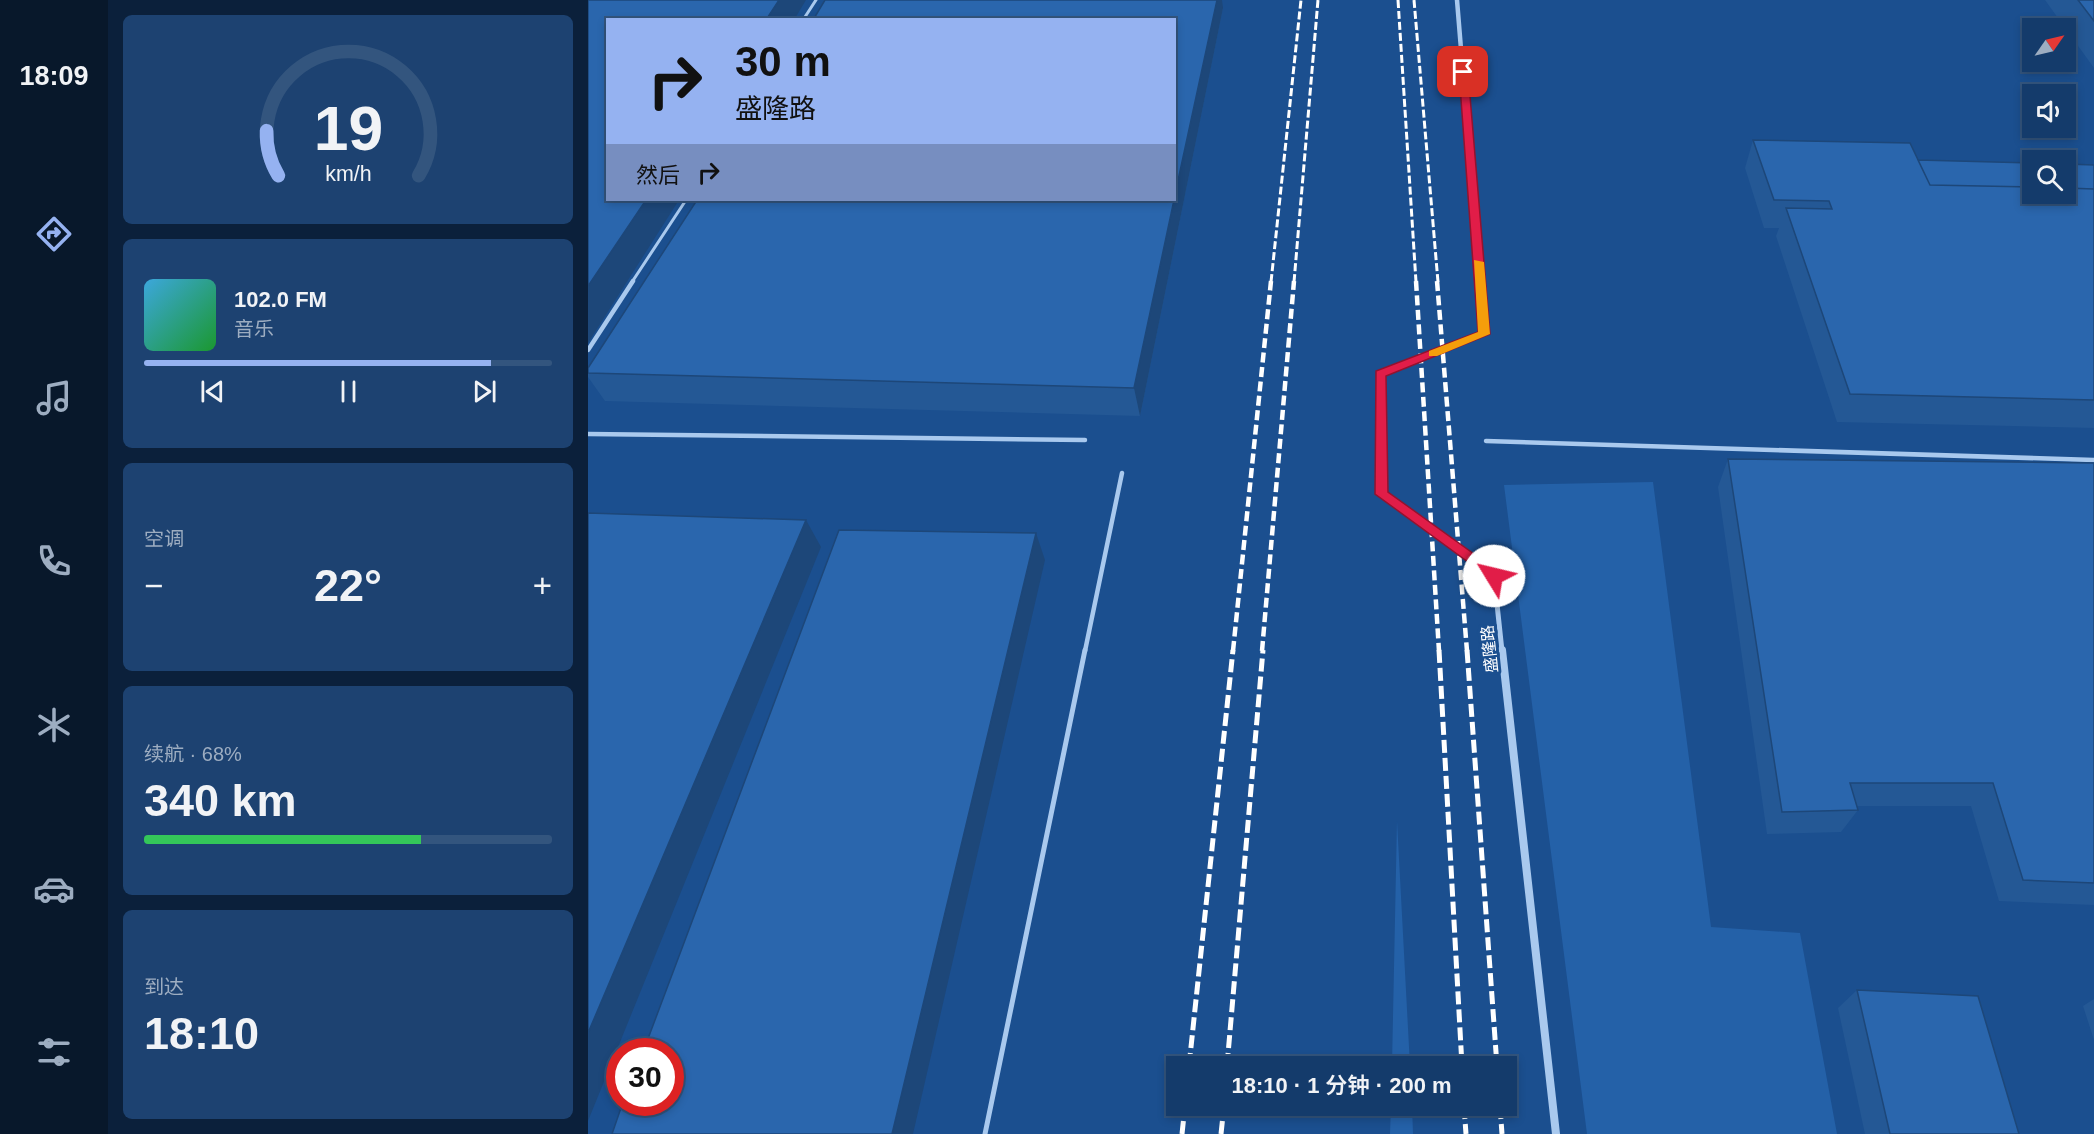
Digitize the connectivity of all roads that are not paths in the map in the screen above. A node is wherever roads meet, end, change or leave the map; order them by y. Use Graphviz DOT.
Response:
graph roads {
  1 [pos="816,0"];
  2 [pos="1458,0"];
  3 [pos="804,18"];
  4 [pos="685,201"];
  5 [pos="588,350"];
  6 [pos="588,434"];
  7 [pos="1085,440"];
  8 [pos="1486,441"];
  9 [pos="2094,460"];
  10 [pos="1122,473"];
  11 [pos="985,1134"];
  12 [pos="1556,1134"];
  1 -- 3 [label="lane"];
  2 -- 12 [label="street, 盛隆路"];
  4 -- 5 [label="lane"];
  6 -- 7 [label="lane"];
  8 -- 9 [label="lane"];
  10 -- 11 [label="lane"];
}
